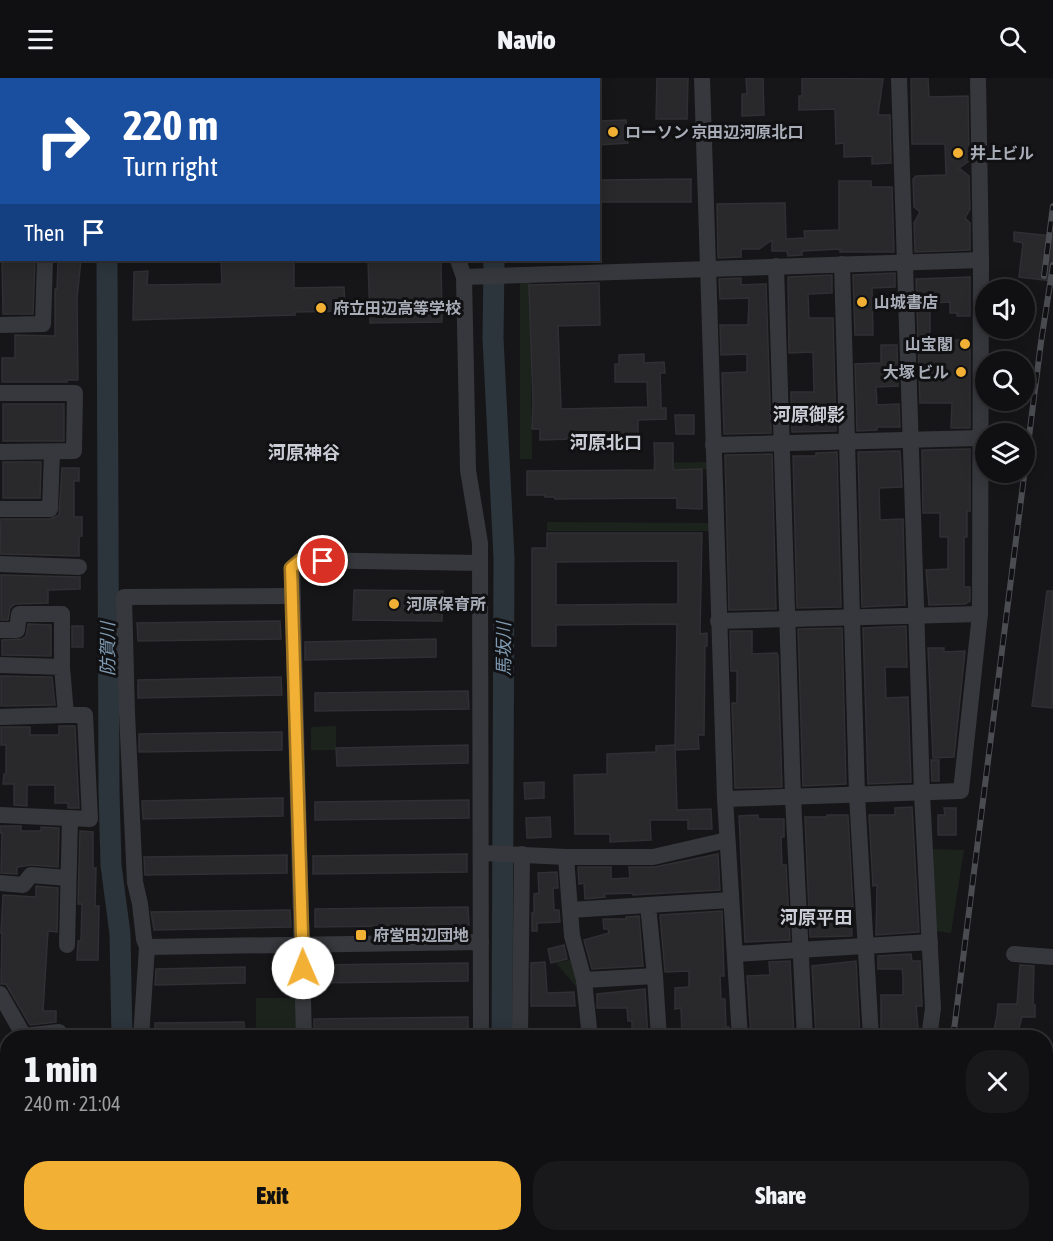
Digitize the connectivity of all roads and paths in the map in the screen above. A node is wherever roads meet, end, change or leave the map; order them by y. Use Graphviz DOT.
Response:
graph roads {
  1 [pos="702,78"];
  2 [pos="899,78"];
  3 [pos="978,78"];
  4 [pos="981,260"];
  5 [pos="45,261"];
  6 [pos="458,261"];
  7 [pos="906,262"];
  8 [pos="842,264"];
  9 [pos="776,266"];
  10 [pos="707,268"];
  11 [pos="464,277"];
  12 [pos="0,325"];
  13 [pos="0,393"];
  14 [pos="979,423"];
  15 [pos="975,438"];
  16 [pos="911,440"];
  17 [pos="847,441"];
  18 [pos="781,443"];
  19 [pos="713,445"];
  20 [pos="52,452"];
  21 [pos="0,453"];
  22 [pos="979,483"];
  23 [pos="0,509"];
  24 [pos="480,563"];
  25 [pos="0,564"];
  26 [pos="80,567"];
  27 [pos="292,596"];
  28 [pos="980,614"];
  29 [pos="916,616"];
  30 [pos="852,617"];
  31 [pos="787,619"];
  32 [pos="718,621"];
  33 [pos="0,630"];
  34 [pos="0,665"];
  35 [pos="62,667"];
  36 [pos="66,715"];
  37 [pos="0,717"];
  38 [pos="922,793"];
  39 [pos="857,795"];
  40 [pos="793,797"];
  41 [pos="725,799"];
  42 [pos="0,815"];
  43 [pos="70,818"];
  44 [pos="727,840"];
  45 [pos="483,853"];
  46 [pos="517,854"];
  47 [pos="566,857"];
  48 [pos="68,878"];
  49 [pos="0,883"];
  50 [pos="731,900"];
  51 [pos="648,905"];
  52 [pos="570,910"];
  53 [pos="481,942"];
  54 [pos="930,942"];
  55 [pos="303,944"];
  56 [pos="67,945"];
  57 [pos="865,946"];
  58 [pos="147,947"];
  59 [pos="801,950"];
  60 [pos="735,954"];
  61 [pos="1014,954"];
  62 [pos="1053,957"];
  63 [pos="655,976"];
  64 [pos="584,980"];
  65 [pos="0,994"];
  66 [pos="21,1030"];
  67 [pos="142,1030"];
  68 [pos="304,1030"];
  69 [pos="481,1030"];
  70 [pos="520,1030"];
  71 [pos="589,1030"];
  72 [pos="658,1030"];
  73 [pos="740,1030"];
  74 [pos="805,1030"];
  75 [pos="870,1030"];
  76 [pos="931,1030"];
  1 -- 10 [label="street"];
  2 -- 7 [label="street"];
  3 -- 4 [label="street"];
  4 -- 7 [label="street"];
  4 -- 14 [label="street"];
  5 -- 12 [label="street"];
  6 -- 11 [label="street"];
  7 -- 8 [label="street"];
  7 -- 16 [label="street"];
  8 -- 9 [label="street"];
  8 -- 17 [label="street"];
  9 -- 10 [label="street"];
  9 -- 18 [label="street"];
  10 -- 11 [label="street"];
  10 -- 19 [label="street"];
  11 -- 24 [label="street"];
  13 -- 20 [label="street"];
  15 -- 16 [label="street"];
  16 -- 17 [label="street"];
  16 -- 29 [label="street"];
  17 -- 18 [label="street"];
  17 -- 30 [label="street"];
  18 -- 19 [label="street"];
  18 -- 31 [label="street"];
  19 -- 32 [label="street"];
  20 -- 21 [label="street"];
  20 -- 23 [label="street"];
  22 -- 28 [label="street"];
  24 -- 27 [label="street"];
  24 -- 45 [label="street"];
  25 -- 26 [label="street"];
  27 -- 55 [label="street"];
  27 -- 58 [label="street"];
  28 -- 29 [label="street"];
  28 -- 38 [label="street"];
  29 -- 30 [label="street"];
  29 -- 38 [label="street"];
  30 -- 31 [label="street"];
  30 -- 39 [label="street"];
  31 -- 32 [label="street"];
  31 -- 40 [label="street"];
  32 -- 41 [label="street"];
  33 -- 35 [label="street"];
  34 -- 35 [label="street"];
  35 -- 36 [label="street"];
  36 -- 37 [label="street"];
  36 -- 43 [label="street"];
  38 -- 39 [label="street"];
  38 -- 54 [label="street"];
  39 -- 40 [label="street"];
  39 -- 57 [label="street"];
  40 -- 41 [label="street"];
  40 -- 59 [label="street"];
  41 -- 44 [label="street"];
  42 -- 43 [label="street"];
  43 -- 48 [label="street"];
  44 -- 47 [label="street"];
  44 -- 50 [label="street"];
  45 -- 46 [label="street"];
  45 -- 53 [label="street"];
  46 -- 47 [label="street"];
  46 -- 70 [label="street"];
  47 -- 52 [label="street"];
  48 -- 49 [label="street"];
  48 -- 56 [label="street"];
  50 -- 51 [label="street"];
  50 -- 60 [label="street"];
  51 -- 52 [label="street"];
  51 -- 63 [label="street"];
  52 -- 64 [label="street"];
  53 -- 55 [label="street"];
  53 -- 69 [label="street"];
  54 -- 57 [label="street"];
  54 -- 76 [label="street"];
  55 -- 58 [label="street"];
  55 -- 68 [label="street"];
  57 -- 59 [label="street"];
  57 -- 75 [label="street"];
  58 -- 67 [label="street"];
  59 -- 60 [label="street"];
  59 -- 74 [label="street"];
  60 -- 73 [label="street"];
  61 -- 62 [label="street"];
  63 -- 64 [label="street"];
  63 -- 72 [label="street"];
  64 -- 71 [label="street"];
  65 -- 66 [label="street"];
}
